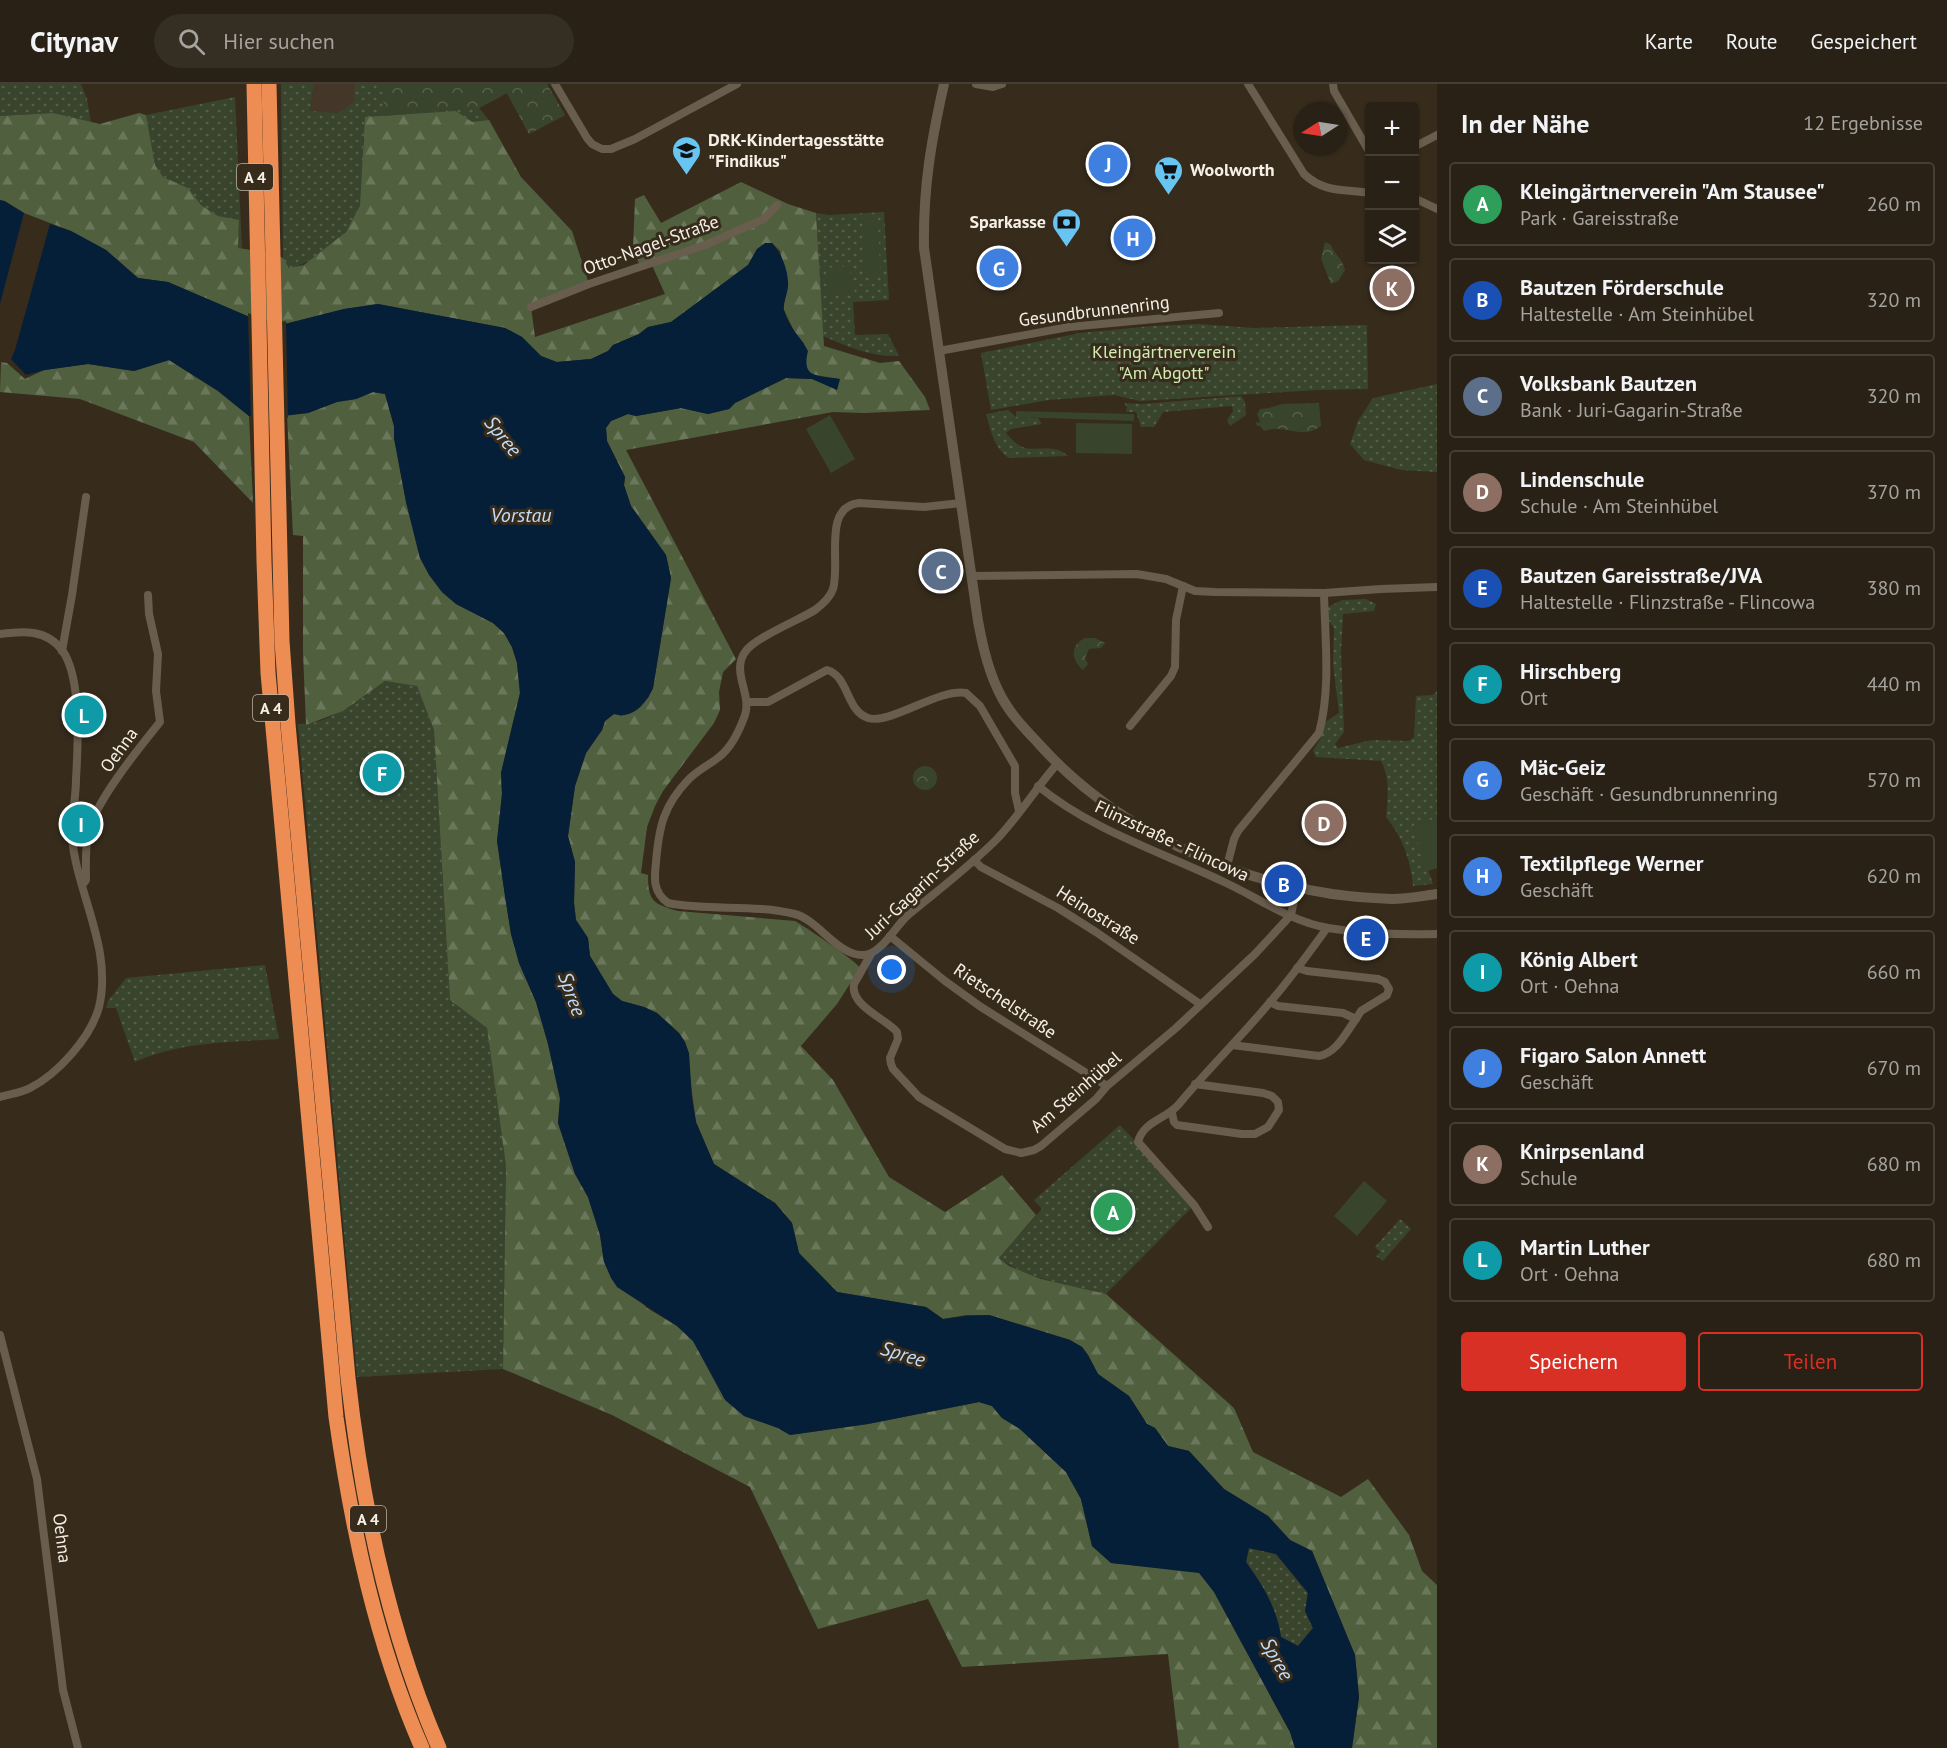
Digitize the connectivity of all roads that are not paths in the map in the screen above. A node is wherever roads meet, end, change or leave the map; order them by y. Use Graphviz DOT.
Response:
graph roads {
  1 [pos="254,84"];
  2 [pos="269,84"];
  3 [pos="555,84"];
  4 [pos="737,84"];
  5 [pos="944,84"];
  6 [pos="976,84"];
  7 [pos="1002,84"];
  8 [pos="1248,84"];
  9 [pos="1333,84"];
  10 [pos="1437,136"];
  11 [pos="1365,144"];
  12 [pos="1419,145"];
  13 [pos="1365,193"];
  14 [pos="1419,200"];
  15 [pos="777,205"];
  16 [pos="1437,209"];
  17 [pos="531,307"];
  18 [pos="1219,313"];
  19 [pos="939,351"];
  20 [pos="86,497"];
  21 [pos="962,503"];
  22 [pos="972,576"];
  23 [pos="1183,586"];
  24 [pos="1437,587"];
  25 [pos="1324,593"];
  26 [pos="148,595"];
  27 [pos="0,634"];
  28 [pos="62,651"];
  29 [pos="747,702"];
  30 [pos="1130,726"];
  31 [pos="1057,764"];
  32 [pos="1038,786"];
  33 [pos="1019,811"];
  34 [pos="974,860"];
  35 [pos="1227,866"];
  36 [pos="83,884"];
  37 [pos="1297,886"];
  38 [pos="1437,894"];
  39 [pos="1291,915"];
  40 [pos="1327,928"];
  41 [pos="1437,934"];
  42 [pos="890,936"];
  43 [pos="300,942"];
  44 [pos="871,954"];
  45 [pos="1298,968"];
  46 [pos="303,975"];
  47 [pos="1270,1002"];
  48 [pos="1200,1004"];
  49 [pos="1356,1019"];
  50 [pos="1232,1045"];
  51 [pos="1195,1084"];
  52 [pos="1107,1086"];
  53 [pos="0,1097"];
  54 [pos="1172,1113"];
  55 [pos="1208,1227"];
  56 [pos="0,1335"];
  57 [pos="78,1748"];
  58 [pos="422,1748"];
  59 [pos="439,1748"];
  1 -- 43 [label="highway, A 4"];
  2 -- 43 [label="highway, A 4"];
  3 -- 4 [label="street"];
  5 -- 19 [label="street"];
  6 -- 7 [label="street"];
  8 -- 13 [label="street"];
  9 -- 11 [label="street"];
  10 -- 12 [label="street"];
  14 -- 16 [label="street"];
  15 -- 17 [label="street, Otto-Nagel-Straße"];
  18 -- 19 [label="street, Gesundbrunnenring"];
  19 -- 21 [label="street"];
  20 -- 28 [label="street"];
  21 -- 22 [label="street"];
  21 -- 29 [label="street"];
  22 -- 23 [label="street"];
  22 -- 31 [label="street"];
  23 -- 25 [label="street"];
  23 -- 30 [label="street"];
  24 -- 25 [label="street"];
  25 -- 35 [label="street"];
  26 -- 36 [label="street, Oehna"];
  27 -- 28 [label="street"];
  28 -- 36 [label="street, Oehna"];
  29 -- 33 [label="street"];
  29 -- 44 [label="street, Juri-Gagarin-Straße"];
  31 -- 32 [label="street, Juri-Gagarin-Straße"];
  31 -- 35 [label="street"];
  32 -- 33 [label="street, Juri-Gagarin-Straße"];
  32 -- 39 [label="street, Flinzstraße - Flincowa"];
  33 -- 34 [label="street, Juri-Gagarin-Straße"];
  34 -- 42 [label="street, Juri-Gagarin-Straße"];
  34 -- 48 [label="street, Heinostraße"];
  35 -- 37 [label="street"];
  36 -- 53 [label="street, Oehna"];
  37 -- 38 [label="street"];
  37 -- 39 [label="street"];
  39 -- 40 [label="street, Flinzstraße - Flincowa"];
  39 -- 48 [label="street, Am Steinhübel"];
  40 -- 41 [label="street, Flinzstraße - Flincowa"];
  40 -- 45 [label="street"];
  42 -- 44 [label="street, Juri-Gagarin-Straße"];
  42 -- 52 [label="street, Rietschelstraße"];
  43 -- 46 [label="highway, A 4"];
  44 -- 52 [label="street, Am Steinhübel"];
  45 -- 47 [label="street"];
  45 -- 49 [label="street"];
  46 -- 58 [label="highway, A 4"];
  46 -- 59 [label="highway, A 4"];
  47 -- 49 [label="street"];
  47 -- 50 [label="street"];
  48 -- 52 [label="street, Am Steinhübel"];
  49 -- 50 [label="street"];
  50 -- 51 [label="street"];
  51 -- 54 [label="street"];
  51 -- 54 [label="street"];
  54 -- 55 [label="street"];
  56 -- 57 [label="street, Oehna"];
}
